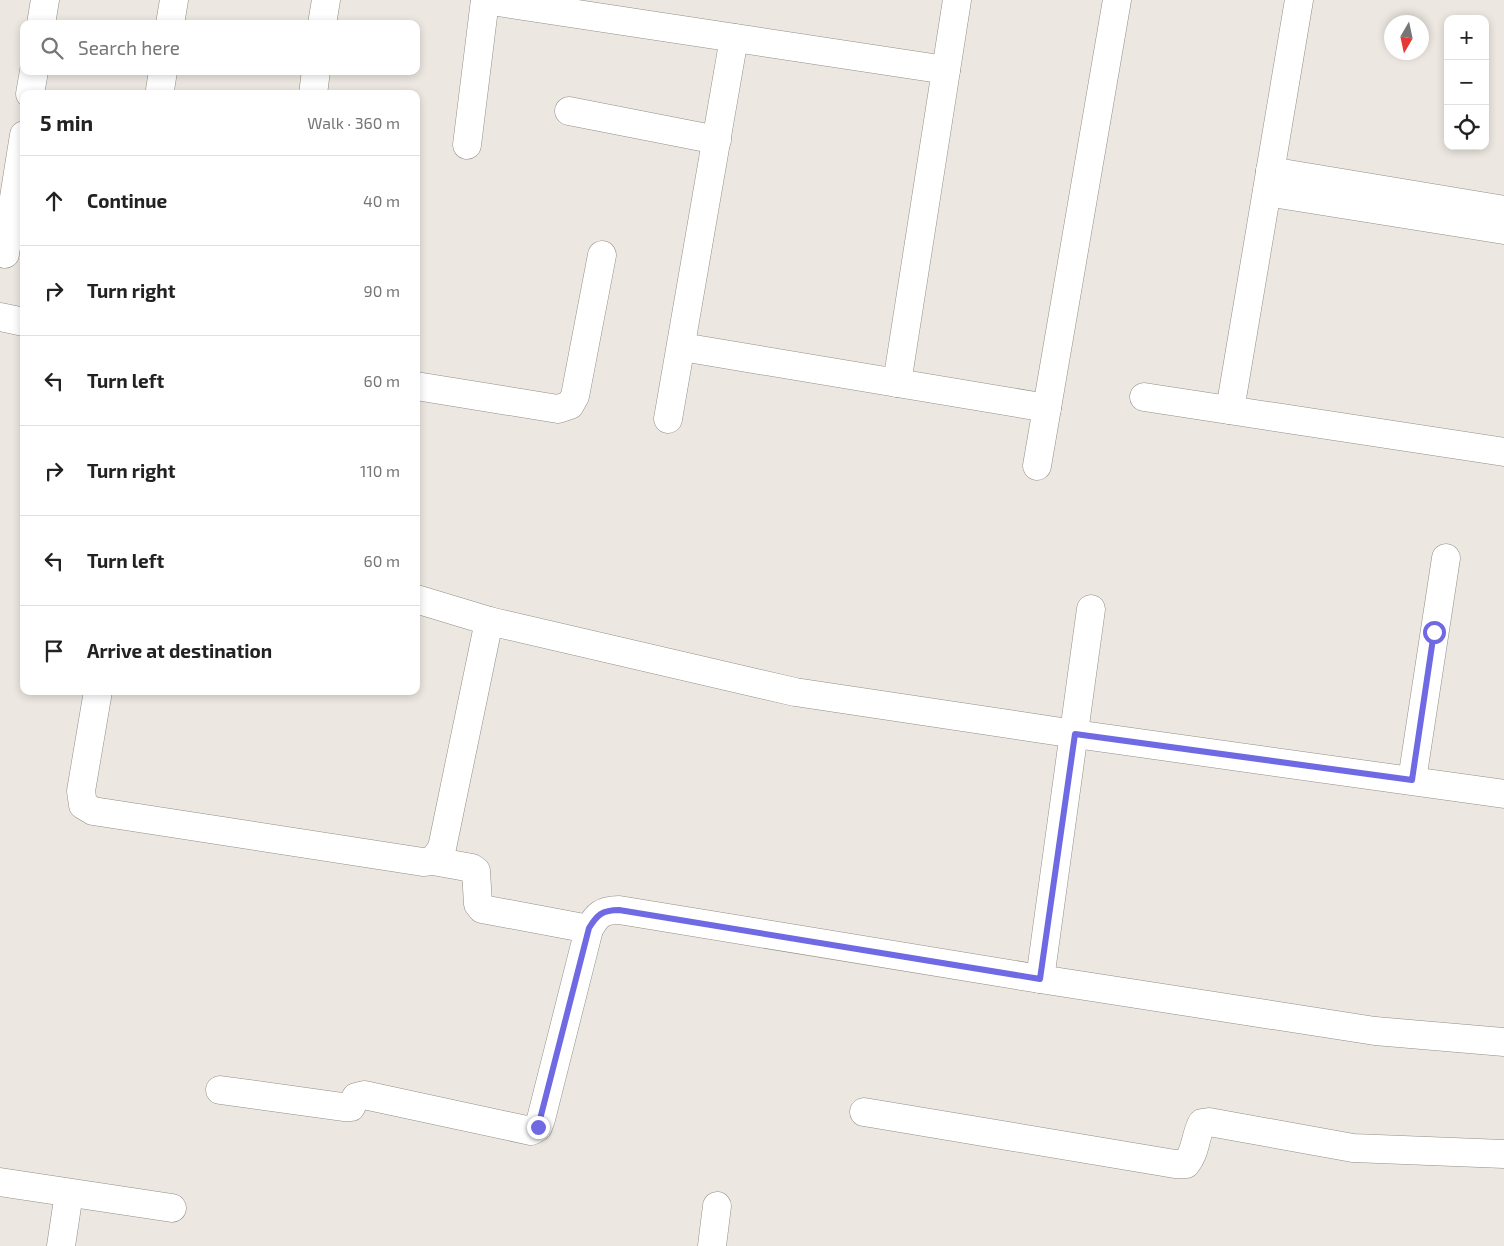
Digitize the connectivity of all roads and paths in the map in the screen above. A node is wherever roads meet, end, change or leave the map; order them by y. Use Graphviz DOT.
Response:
graph roads {
  1 [pos="45,0"];
  2 [pos="174,0"];
  3 [pos="326,0"];
  4 [pos="485,0"];
  5 [pos="956,0"];
  6 [pos="1117,0"];
  7 [pos="1299,0"];
  8 [pos="42,20"];
  9 [pos="171,20"];
  10 [pos="323,20"];
  11 [pos="734,38"];
  12 [pos="946,70"];
  13 [pos="33,75"];
  14 [pos="315,75"];
  15 [pos="31,90"];
  16 [pos="314,90"];
  17 [pos="568,111"];
  18 [pos="717,140"];
  19 [pos="467,145"];
  20 [pos="20,159"];
  21 [pos="1268,182"];
  22 [pos="1504,210"];
  23 [pos="1504,230"];
  24 [pos="5,254"];
  25 [pos="602,255"];
  26 [pos="0,317"];
  27 [pos="20,321"];
  28 [pos="682,347"];
  29 [pos="897,383"];
  30 [pos="420,387"];
  31 [pos="1144,397"];
  32 [pos="1047,408"];
  33 [pos="1230,410"];
  34 [pos="668,419"];
  35 [pos="1504,452"];
  36 [pos="1037,466"];
  37 [pos="1446,558"];
  38 [pos="420,600"];
  39 [pos="1091,609"];
  40 [pos="489,621"];
  41 [pos="97,695"];
  42 [pos="1075,734"];
  43 [pos="1412,780"];
  44 [pos="1504,794"];
  45 [pos="433,861"];
  46 [pos="589,928"];
  47 [pos="1040,979"];
  48 [pos="1504,1042"];
  49 [pos="220,1090"];
  50 [pos="864,1112"];
  51 [pos="1504,1154"];
  52 [pos="0,1182"];
  53 [pos="69,1193"];
  54 [pos="718,1206"];
  55 [pos="172,1208"];
  56 [pos="61,1246"];
  57 [pos="712,1246"];
  1 -- 8 [label="street"];
  2 -- 9 [label="street"];
  3 -- 10 [label="street"];
  4 -- 11 [label="street"];
  4 -- 19 [label="street"];
  5 -- 12 [label="street"];
  6 -- 32 [label="street"];
  7 -- 21 [label="street"];
  11 -- 12 [label="street"];
  11 -- 18 [label="street"];
  12 -- 29 [label="street"];
  13 -- 15 [label="street"];
  14 -- 16 [label="street"];
  17 -- 18 [label="street"];
  18 -- 28 [label="street"];
  20 -- 24 [label="street"];
  21 -- 22 [label="street"];
  21 -- 23 [label="street"];
  21 -- 33 [label="street"];
  25 -- 30 [label="street"];
  26 -- 27 [label="street"];
  28 -- 29 [label="street"];
  28 -- 34 [label="street"];
  29 -- 32 [label="street"];
  31 -- 33 [label="street"];
  32 -- 36 [label="street"];
  33 -- 35 [label="street"];
  37 -- 43 [label="street"];
  38 -- 40 [label="street"];
  39 -- 42 [label="street"];
  40 -- 42 [label="street"];
  40 -- 45 [label="street"];
  41 -- 45 [label="street"];
  42 -- 43 [label="street"];
  42 -- 47 [label="street"];
  43 -- 44 [label="street"];
  45 -- 46 [label="street"];
  46 -- 47 [label="street"];
  46 -- 49 [label="street"];
  47 -- 48 [label="street"];
  50 -- 51 [label="street"];
  52 -- 53 [label="street"];
  53 -- 55 [label="street"];
  53 -- 56 [label="street"];
  54 -- 57 [label="street"];
}
